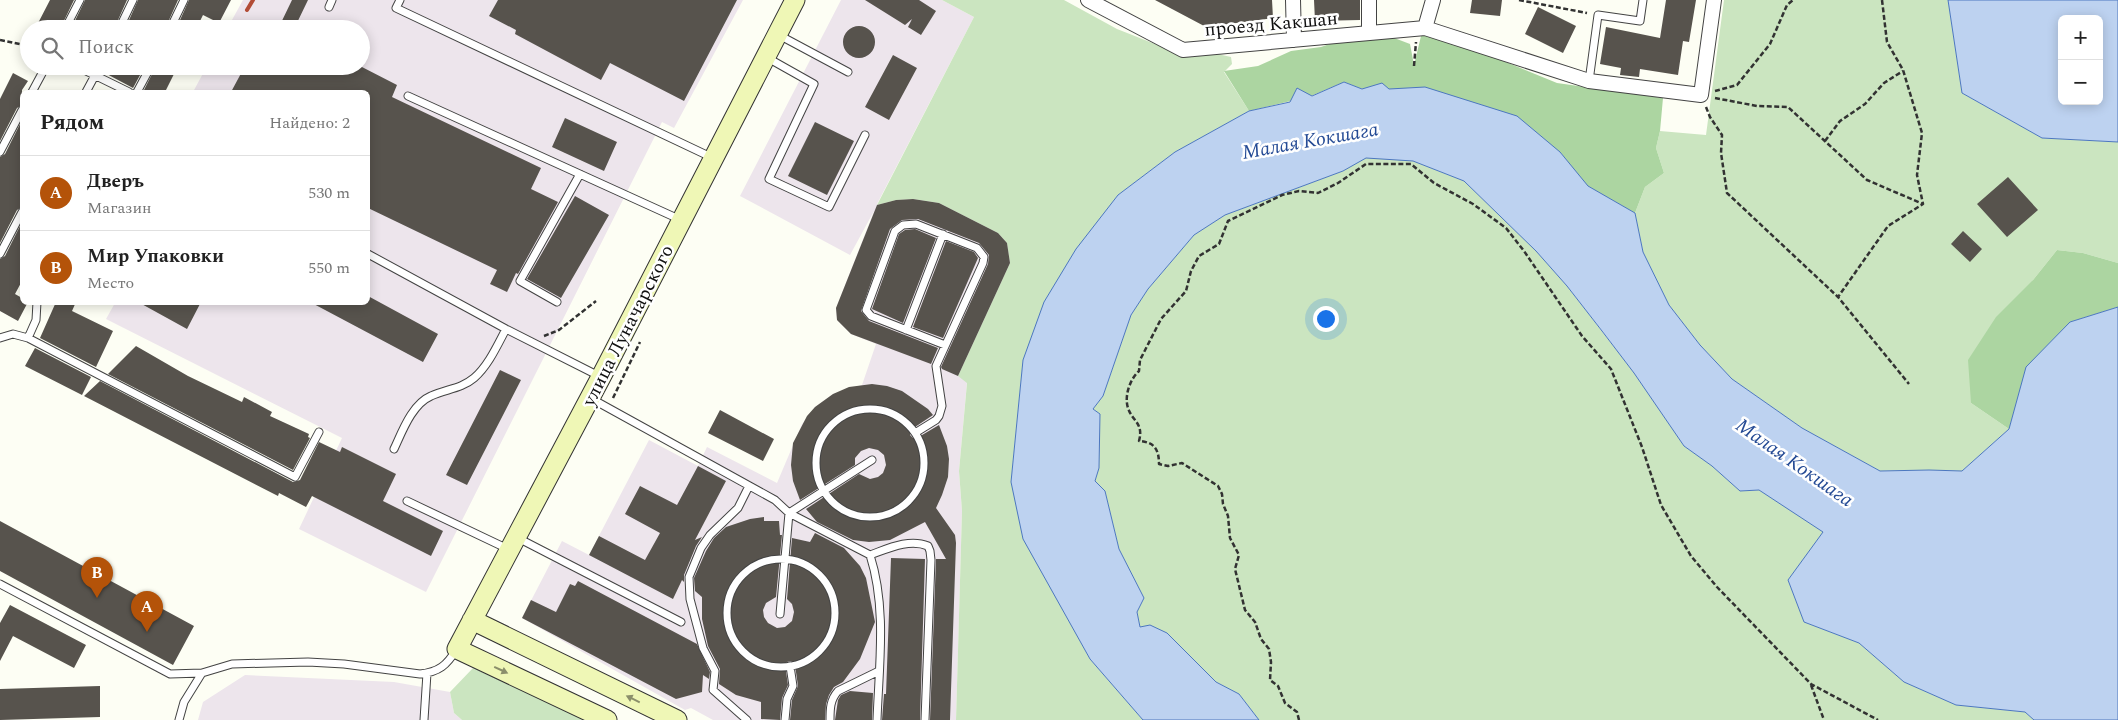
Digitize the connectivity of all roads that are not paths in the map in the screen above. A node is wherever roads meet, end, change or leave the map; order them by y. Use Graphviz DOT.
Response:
graph roads {
  1 [pos="80,0"];
  2 [pos="133,0"];
  3 [pos="184,0"];
  4 [pos="400,0"];
  5 [pos="795,0"];
  6 [pos="1088,0"];
  7 [pos="1293,0"];
  8 [pos="1369,0"];
  9 [pos="1433,0"];
  10 [pos="1643,0"];
  11 [pos="1714,0"];
  12 [pos="70,20"];
  13 [pos="123,20"];
  14 [pos="174,20"];
  15 [pos="1422,28"];
  16 [pos="1369,33"];
  17 [pos="777,34"];
  18 [pos="1294,40"];
  19 [pos="766,57"];
  20 [pos="848,72"];
  21 [pos="41,75"];
  22 [pos="146,75"];
  23 [pos="95,76"];
  24 [pos="1588,81"];
  25 [pos="33,90"];
  26 [pos="87,90"];
  27 [pos="125,90"];
  28 [pos="138,90"];
  29 [pos="408,96"];
  30 [pos="20,114"];
  31 [pos="865,134"];
  32 [pos="0,152"];
  33 [pos="713,158"];
  34 [pos="580,174"];
  35 [pos="20,216"];
  36 [pos="681,221"];
  37 [pos="943,234"];
  38 [pos="0,254"];
  39 [pos="370,255"];
  40 [pos="557,302"];
  41 [pos="37,305"];
  42 [pos="506,330"];
  43 [pos="906,330"];
  44 [pos="0,338"];
  45 [pos="28,338"];
  46 [pos="945,345"];
  47 [pos="600,377"];
  48 [pos="589,398"];
  49 [pos="319,432"];
  50 [pos="915,433"];
  51 [pos="394,449"];
  52 [pos="872,460"];
  53 [pos="750,486"];
  54 [pos="824,490"];
  55 [pos="406,501"];
  56 [pos="789,513"];
  57 [pos="512,543"];
  58 [pos="870,555"];
  59 [pos="785,559"];
  60 [pos="0,584"];
  61 [pos="780,614"];
  62 [pos="472,620"];
  63 [pos="681,622"];
  64 [pos="457,649"];
  65 [pos="790,666"];
  66 [pos="879,671"];
  67 [pos="202,673"];
  68 [pos="427,673"];
  69 [pos="179,720"];
  70 [pos="424,720"];
  71 [pos="606,720"];
  72 [pos="677,720"];
  73 [pos="747,720"];
  74 [pos="785,720"];
  75 [pos="830,720"];
  76 [pos="877,720"];
  77 [pos="926,720"];
  1 -- 12 [label="lane"];
  2 -- 13 [label="lane"];
  3 -- 14 [label="lane"];
  4 -- 33 [label="lane"];
  5 -- 17 [label="main road, улица Луначарского"];
  6 -- 18 [label="street, проезд Какшан"];
  7 -- 18 [label="street"];
  8 -- 16 [label="street"];
  9 -- 15 [label="street"];
  10 -- 24 [label="lane"];
  11 -- 24 [label="street, проезд Какшан"];
  15 -- 16 [label="street, проезд Какшан"];
  15 -- 24 [label="street, проезд Какшан"];
  16 -- 18 [label="street, проезд Какшан"];
  17 -- 19 [label="main road, улица Луначарского"];
  17 -- 20 [label="lane"];
  19 -- 31 [label="lane"];
  19 -- 33 [label="main road, улица Луначарского"];
  21 -- 25 [label="lane"];
  22 -- 28 [label="lane"];
  23 -- 26 [label="lane"];
  23 -- 27 [label="lane"];
  29 -- 34 [label="lane"];
  30 -- 32 [label="lane"];
  33 -- 36 [label="main road, улица Луначарского"];
  34 -- 36 [label="lane"];
  34 -- 40 [label="lane"];
  35 -- 38 [label="lane"];
  36 -- 47 [label="main road, улица Луначарского"];
  37 -- 43 [label="lane"];
  37 -- 43 [label="lane"];
  37 -- 46 [label="lane"];
  39 -- 42 [label="lane"];
  41 -- 45 [label="lane"];
  42 -- 47 [label="lane"];
  42 -- 51 [label="lane"];
  43 -- 46 [label="lane"];
  44 -- 45 [label="lane"];
  45 -- 49 [label="lane"];
  46 -- 50 [label="lane"];
  47 -- 48 [label="main road, улица Луначарского"];
  48 -- 53 [label="lane"];
  48 -- 57 [label="main road, улица Луначарского"];
  50 -- 54 [label="lane"];
  50 -- 54 [label="lane"];
  52 -- 54 [label="lane"];
  53 -- 56 [label="lane"];
  53 -- 73 [label="lane"];
  54 -- 56 [label="lane"];
  55 -- 57 [label="lane"];
  56 -- 58 [label="lane"];
  56 -- 59 [label="lane"];
  57 -- 62 [label="main road, улица Луначарского"];
  57 -- 63 [label="lane"];
  58 -- 66 [label="lane"];
  58 -- 77 [label="lane"];
  59 -- 61 [label="lane"];
  59 -- 65 [label="lane"];
  59 -- 65 [label="lane"];
  60 -- 67 [label="lane"];
  62 -- 64 [label="main road, улица Луначарского"];
  72 -- 62 [label="main road, one-way"];
  64 -- 68 [label="lane"];
  64 -- 71 [label="main road, one-way"];
  65 -- 74 [label="lane"];
  66 -- 75 [label="lane"];
  66 -- 76 [label="lane"];
  67 -- 68 [label="lane"];
  67 -- 69 [label="lane"];
  68 -- 70 [label="lane"];
}
